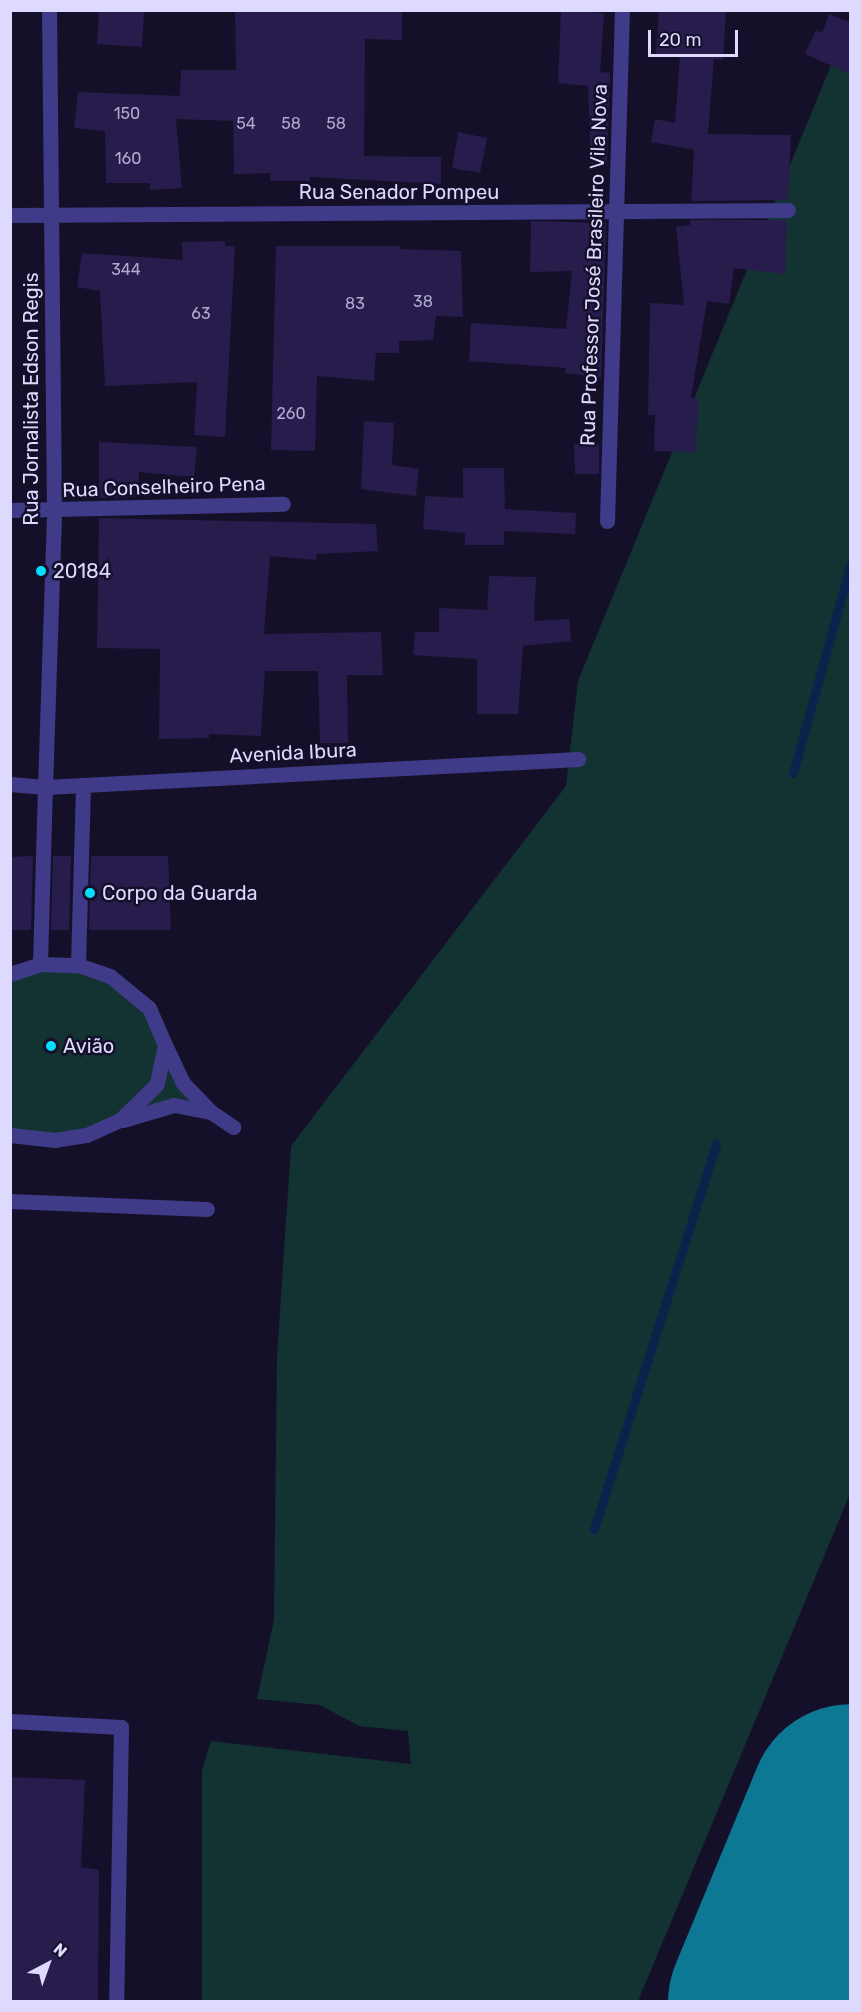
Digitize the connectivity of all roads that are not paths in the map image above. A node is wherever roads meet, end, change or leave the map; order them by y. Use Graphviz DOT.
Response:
graph roads {
  1 [pos="49,10"];
  2 [pos="622,10"];
  3 [pos="788,210"];
  4 [pos="618,212"];
  5 [pos="10,215"];
  6 [pos="50,215"];
  7 [pos="284,504"];
  8 [pos="10,510"];
  9 [pos="54,511"];
  10 [pos="607,521"];
  11 [pos="578,759"];
  12 [pos="10,784"];
  13 [pos="83,785"];
  14 [pos="45,787"];
  15 [pos="40,964"];
  16 [pos="78,965"];
  17 [pos="10,974"];
  18 [pos="165,1045"];
  19 [pos="211,1112"];
  20 [pos="120,1120"];
  21 [pos="232,1127"];
  22 [pos="10,1136"];
  23 [pos="10,1201"];
  24 [pos="207,1209"];
  25 [pos="10,1721"];
  26 [pos="116,2001"];
  1 -- 6 [label="street, Rua Jornalista Edson Regis"];
  2 -- 4 [label="street, Rua Professor José Brasileiro Vila Nova"];
  3 -- 4 [label="street, Rua Senador Pompeu"];
  4 -- 6 [label="street, Rua Senador Pompeu"];
  4 -- 10 [label="street, Rua Professor José Brasileiro Vila Nova"];
  5 -- 6 [label="street, Rua Senador Pompeu"];
  6 -- 9 [label="street, Rua Jornalista Edson Regis"];
  7 -- 9 [label="street, Rua Conselheiro Pena"];
  8 -- 9 [label="street, Rua Conselheiro Pena"];
  9 -- 14 [label="street, Rua Jornalista Edson Regis"];
  11 -- 13 [label="street, Avenida Ibura"];
  12 -- 14 [label="street, Avenida Ibura"];
  13 -- 14 [label="street, Avenida Ibura"];
  13 -- 16 [label="street"];
  14 -- 15 [label="street, Rua Jornalista Edson Regis"];
  15 -- 16 [label="street"];
  15 -- 17 [label="street"];
  16 -- 18 [label="street"];
  18 -- 19 [label="street"];
  18 -- 20 [label="street"];
  19 -- 20 [label="street"];
  19 -- 21 [label="street"];
  20 -- 22 [label="street"];
  23 -- 24 [label="street"];
  25 -- 26 [label="street"];
}
